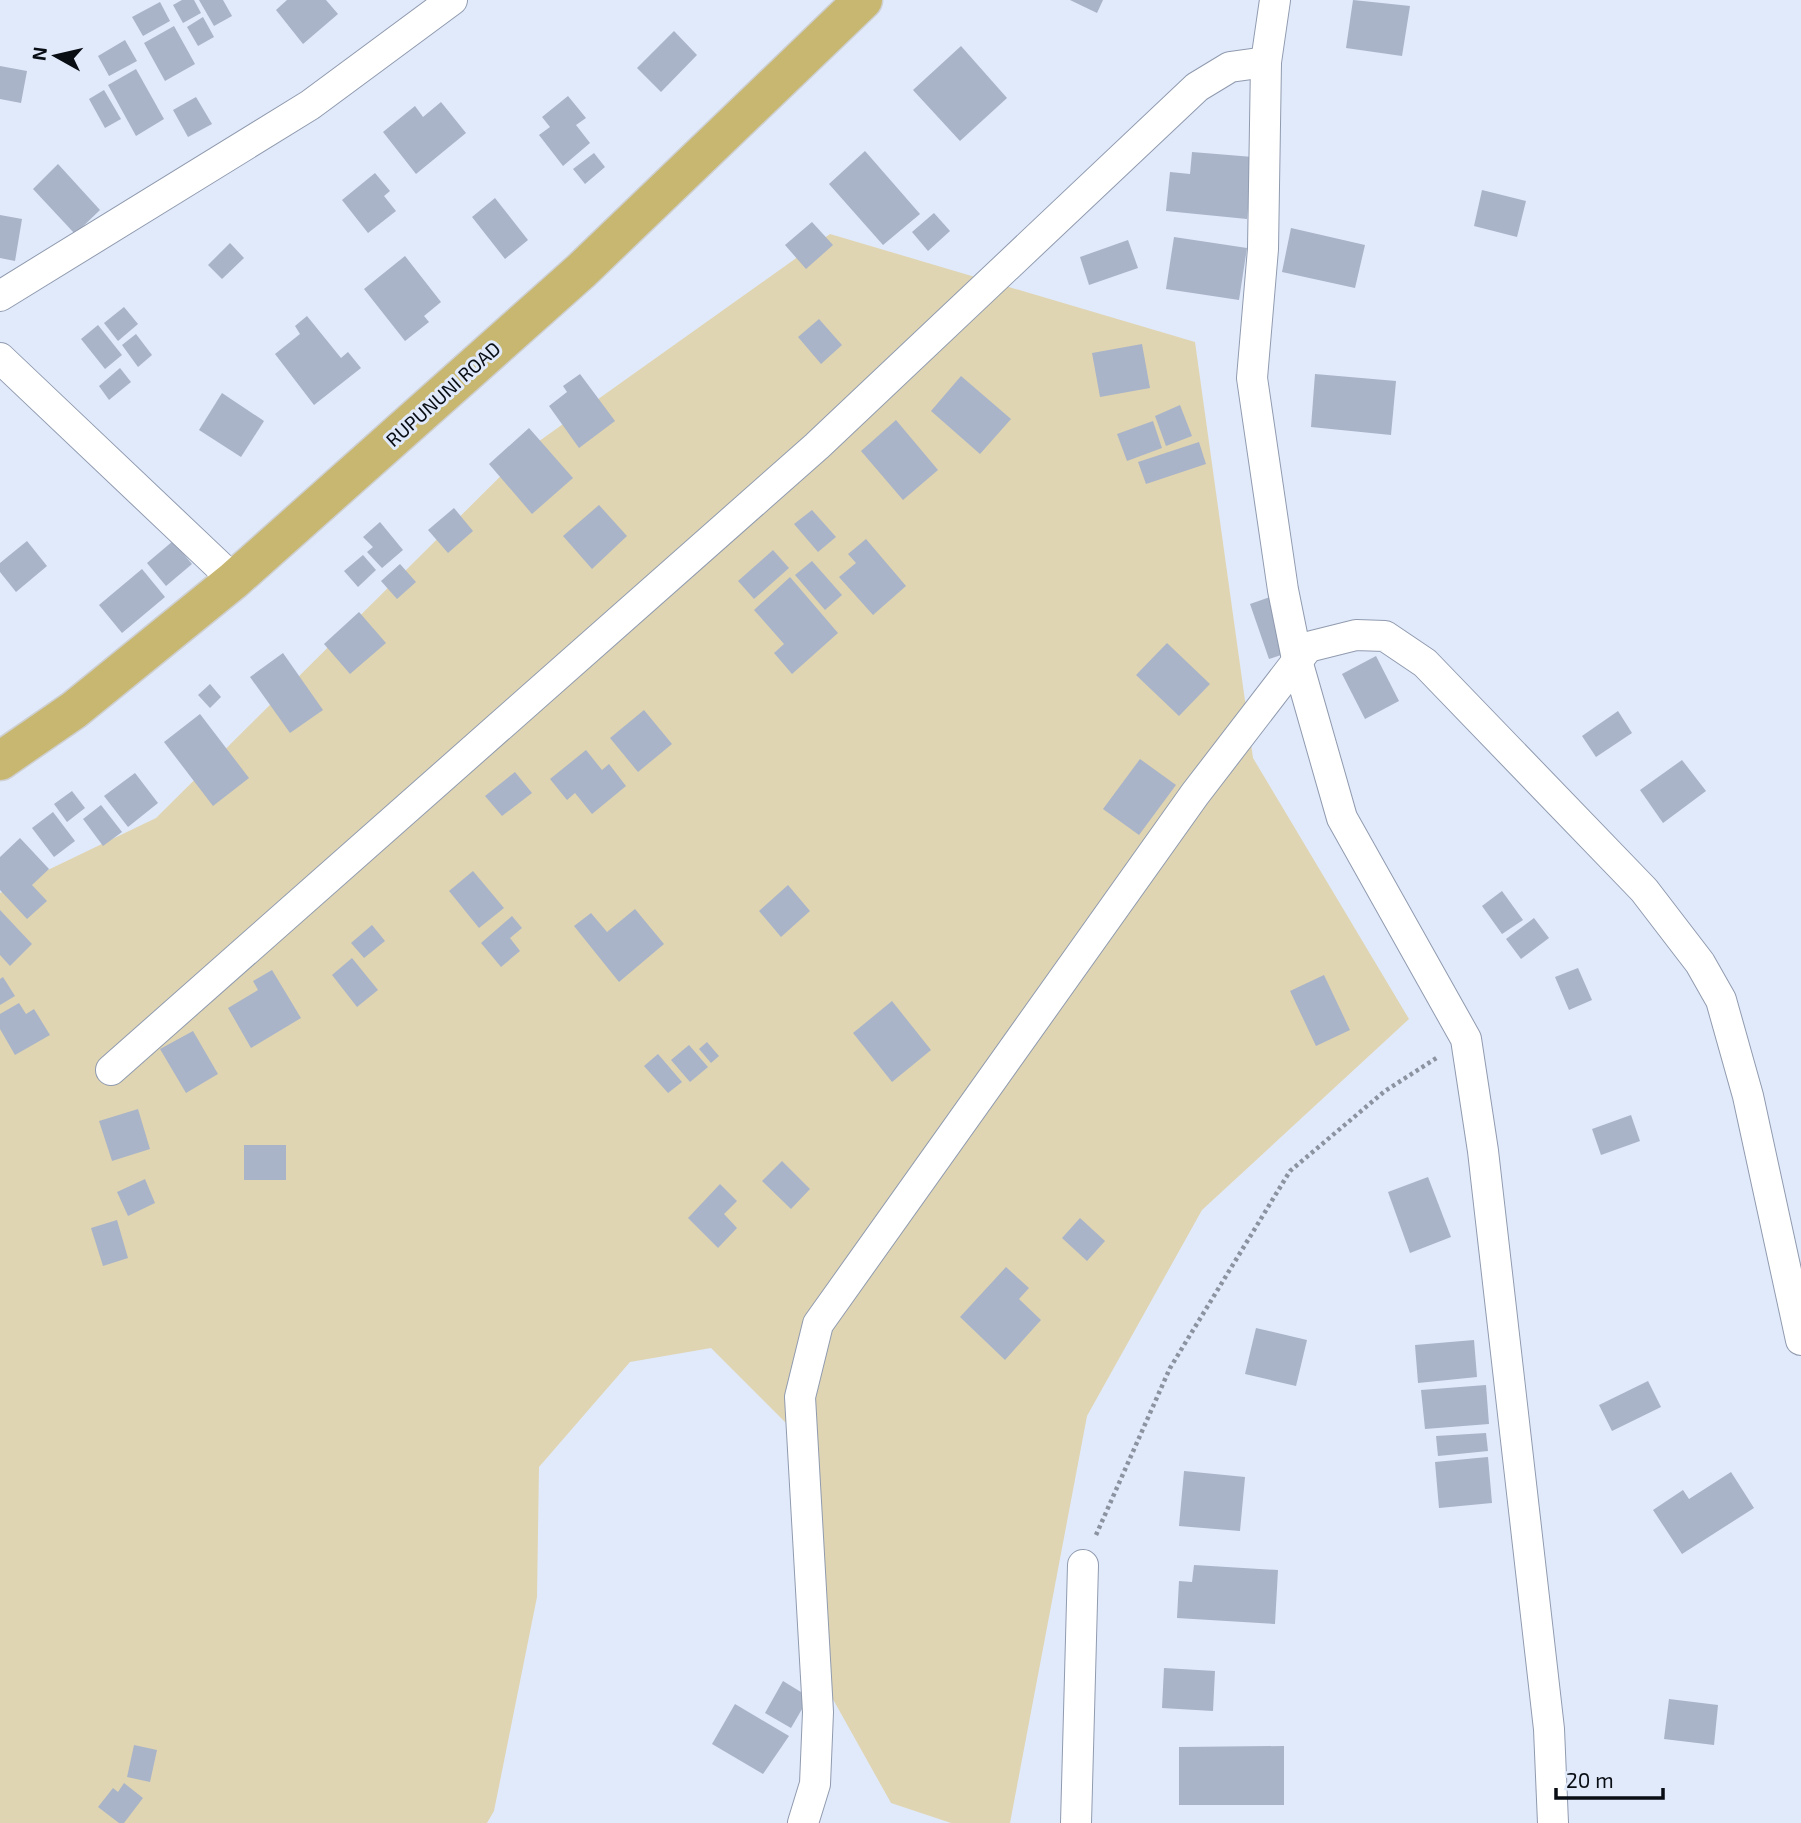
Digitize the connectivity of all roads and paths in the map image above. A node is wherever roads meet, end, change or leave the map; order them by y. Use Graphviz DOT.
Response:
graph roads {
  1 [pos="452,0"];
  2 [pos="863,0"];
  3 [pos="1275,0"];
  4 [pos="1266,62"];
  5 [pos="0,296"];
  6 [pos="0,358"];
  7 [pos="234,580"];
  8 [pos="1298,664"];
  9 [pos="0,761"];
  10 [pos="1465,1039"];
  11 [pos="111,1070"];
  12 [pos="1801,1340"];
  13 [pos="1083,1565"];
  14 [pos="803,1823"];
  15 [pos="1076,1823"];
  16 [pos="1553,1823"];
  1 -- 5 [label="street"];
  2 -- 7 [label="main road, RUPUNUNI ROAD"];
  3 -- 4 [label="street"];
  4 -- 8 [label="street"];
  4 -- 11 [label="street"];
  6 -- 7 [label="street"];
  7 -- 9 [label="main road, RUPUNUNI ROAD"];
  8 -- 10 [label="street"];
  8 -- 12 [label="street"];
  8 -- 14 [label="street"];
  10 -- 13 [label="path"];
  10 -- 16 [label="street"];
  13 -- 15 [label="street"];
}
